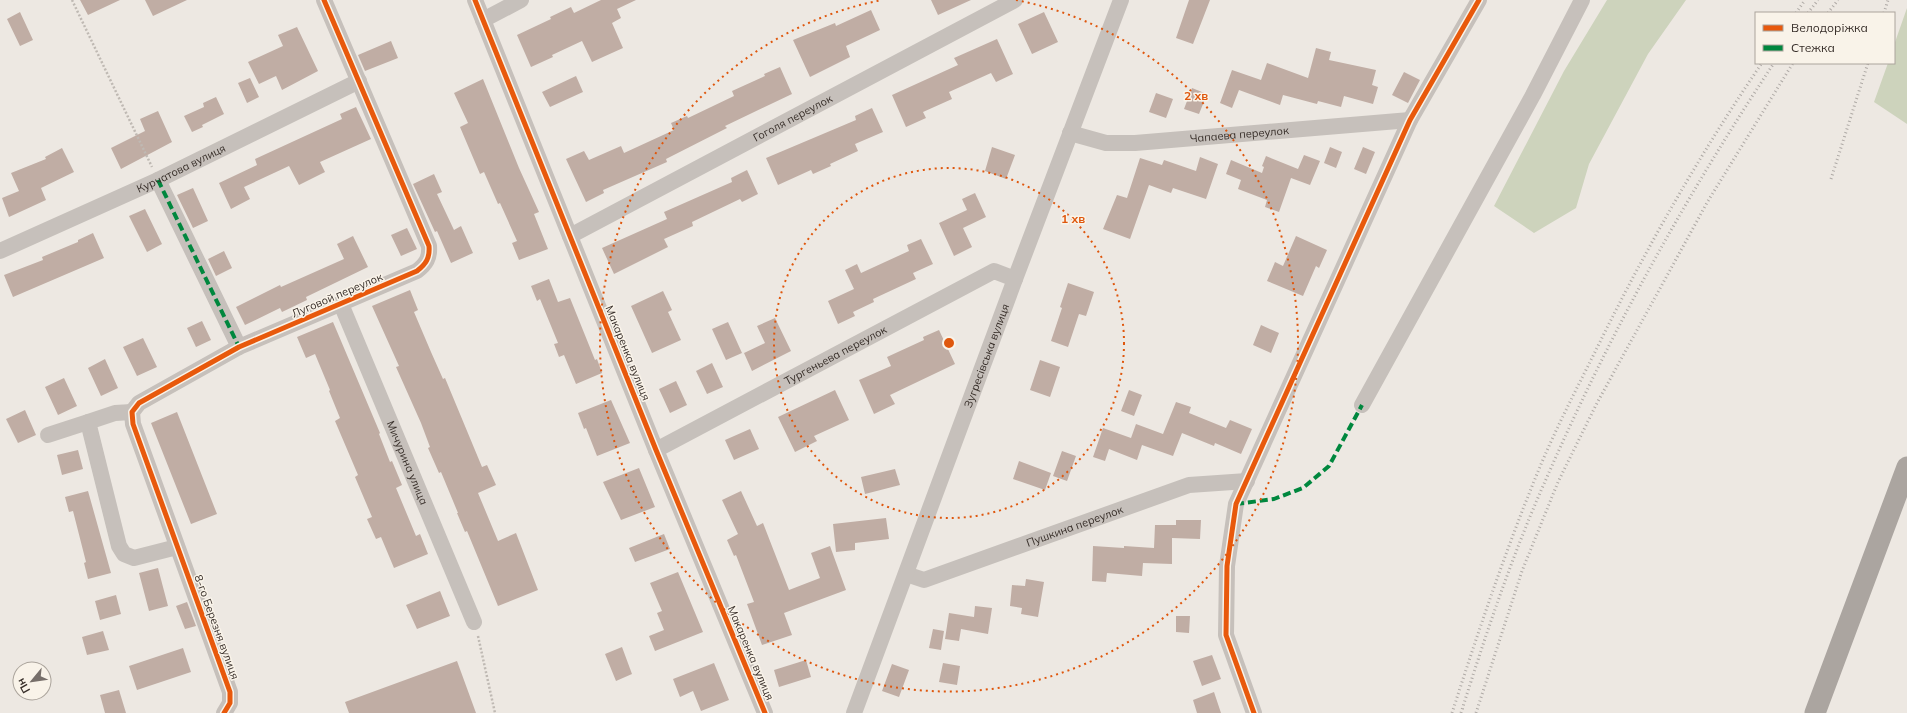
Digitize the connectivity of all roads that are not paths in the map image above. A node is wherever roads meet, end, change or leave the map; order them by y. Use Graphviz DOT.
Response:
graph roads {
  1 [pos="324,0"];
  2 [pos="475,0"];
  3 [pos="521,0"];
  4 [pos="1015,0"];
  5 [pos="1121,0"];
  6 [pos="1479,0"];
  7 [pos="1582,0"];
  8 [pos="483,20"];
  9 [pos="359,81"];
  10 [pos="1410,120"];
  11 [pos="1070,133"];
  12 [pos="158,180"];
  13 [pos="570,236"];
  14 [pos="0,251"];
  15 [pos="1015,279"];
  16 [pos="341,304"];
  17 [pos="239,347"];
  18 [pos="1362,405"];
  19 [pos="132,412"];
  20 [pos="88,422"];
  21 [pos="48,435"];
  22 [pos="656,450"];
  23 [pos="1907,467"];
  24 [pos="1247,481"];
  25 [pos="177,547"];
  26 [pos="906,574"];
  27 [pos="474,622"];
  28 [pos="224,713"];
  29 [pos="765,713"];
  30 [pos="854,713"];
  31 [pos="1254,713"];
  32 [pos="1815,713"];
  1 -- 9 [label="street, Луговой переулок"];
  2 -- 8 [label="street, Макаренка вулиця"];
  3 -- 8 [label="street"];
  4 -- 13 [label="street, Гоголя переулок"];
  5 -- 11 [label="street, Зугресівська вулиця"];
  6 -- 10 [label="street"];
  7 -- 18 [label="street"];
  8 -- 13 [label="street, Макаренка вулиця"];
  9 -- 12 [label="street, Курчатова вулиця"];
  9 -- 16 [label="street, Луговой переулок"];
  10 -- 11 [label="street, Чапаева переулок"];
  10 -- 24 [label="street"];
  11 -- 15 [label="street, Зугресівська вулиця"];
  12 -- 14 [label="street, Курчатова вулиця"];
  12 -- 17 [label="street"];
  13 -- 22 [label="street, Макаренка вулиця"];
  15 -- 22 [label="street, Тургеньева переулок"];
  15 -- 26 [label="street, Зугресівська вулиця"];
  16 -- 17 [label="street, Луговой переулок"];
  16 -- 27 [label="street, Мичурина улица"];
  17 -- 19 [label="street, Луговой переулок"];
  19 -- 20 [label="street"];
  19 -- 25 [label="street"];
  20 -- 21 [label="street"];
  20 -- 25 [label="street"];
  22 -- 29 [label="street, Макаренка вулиця"];
  23 -- 32 [label="main road"];
  24 -- 26 [label="street, Пушкина переулок"];
  24 -- 31 [label="street"];
  25 -- 28 [label="street, 8-го Березня вулиця"];
  26 -- 30 [label="street, Зугресівська вулиця"];
}
